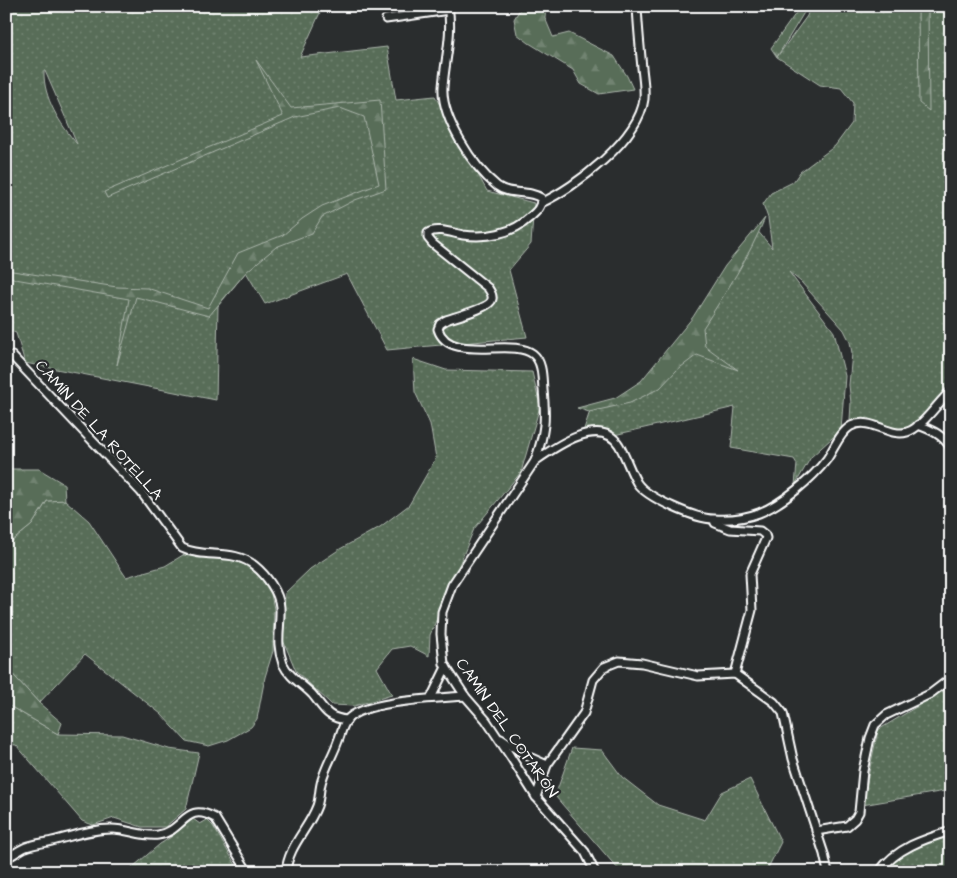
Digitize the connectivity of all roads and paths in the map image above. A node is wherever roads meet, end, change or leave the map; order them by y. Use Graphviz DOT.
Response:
graph roads {
  1 [pos="637,6"];
  2 [pos="448,8"];
  3 [pos="386,19"];
  4 [pos="541,203"];
  5 [pos="12,356"];
  6 [pos="951,391"];
  7 [pos="918,425"];
  8 [pos="951,448"];
  9 [pos="535,461"];
  10 [pos="714,520"];
  11 [pos="446,667"];
  12 [pos="734,674"];
  13 [pos="951,678"];
  14 [pos="465,696"];
  15 [pos="431,698"];
  16 [pos="347,720"];
  17 [pos="496,736"];
  18 [pos="547,765"];
  19 [pos="536,797"];
  20 [pos="816,831"];
  21 [pos="951,831"];
  22 [pos="6,858"];
  23 [pos="248,872"];
  24 [pos="286,872"];
  25 [pos="596,872"];
  26 [pos="828,872"];
  27 [pos="879,872"];
  1 -- 4 [label="street"];
  2 -- 3 [label="street"];
  2 -- 4 [label="street"];
  4 -- 9 [label="street, CAMÍN DEL COTARÓN"];
  5 -- 16 [label="street, CAMÍN DE LA ROTELLA"];
  6 -- 7 [label="street"];
  7 -- 8 [label="street"];
  7 -- 10 [label="street"];
  9 -- 10 [label="street"];
  9 -- 11 [label="street, CAMÍN DEL COTARÓN"];
  10 -- 12 [label="street"];
  11 -- 14 [label="street, CAMÍN DEL COTARÓN"];
  11 -- 15 [label="street"];
  12 -- 18 [label="street"];
  12 -- 20 [label="street"];
  13 -- 20 [label="street"];
  14 -- 15 [label="street"];
  14 -- 17 [label="street, CAMÍN DEL COTARÓN"];
  15 -- 16 [label="street"];
  16 -- 24 [label="street"];
  17 -- 18 [label="street"];
  17 -- 19 [label="street, CAMÍN DEL COTARÓN"];
  18 -- 19 [label="street"];
  19 -- 25 [label="street, CAMÍN DEL COTARÓN"];
  20 -- 26 [label="street"];
  21 -- 27 [label="street"];
  22 -- 23 [label="street"];
}
